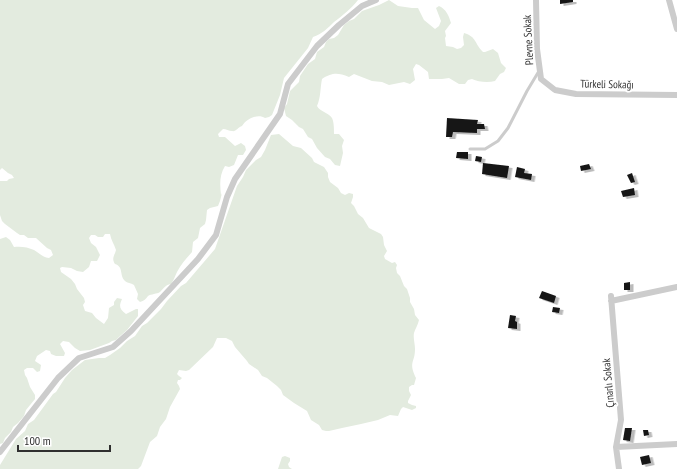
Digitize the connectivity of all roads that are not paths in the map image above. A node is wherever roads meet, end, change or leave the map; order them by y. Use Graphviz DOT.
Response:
graph roads {
  1 [pos="376,0"];
  2 [pos="536,0"];
  3 [pos="669,0"];
  4 [pos="677,29"];
  5 [pos="540,69"];
  6 [pos="541,79"];
  7 [pos="677,95"];
  8 [pos="470,149"];
  9 [pos="677,287"];
  10 [pos="677,444"];
  11 [pos="616,447"];
  12 [pos="0,452"];
  13 [pos="619,469"];
  1 -- 12 [label="street"];
  2 -- 5 [label="street, Plevne Sokak"];
  3 -- 4 [label="street"];
  5 -- 6 [label="street, Plevne Sokak"];
  5 -- 8 [label="lane"];
  6 -- 7 [label="street, Türkeli Sokağı"];
  9 -- 11 [label="street, Çınarlı Sokak"];
  10 -- 11 [label="street"];
  11 -- 13 [label="street, Çınarlı Sokak"];
}
